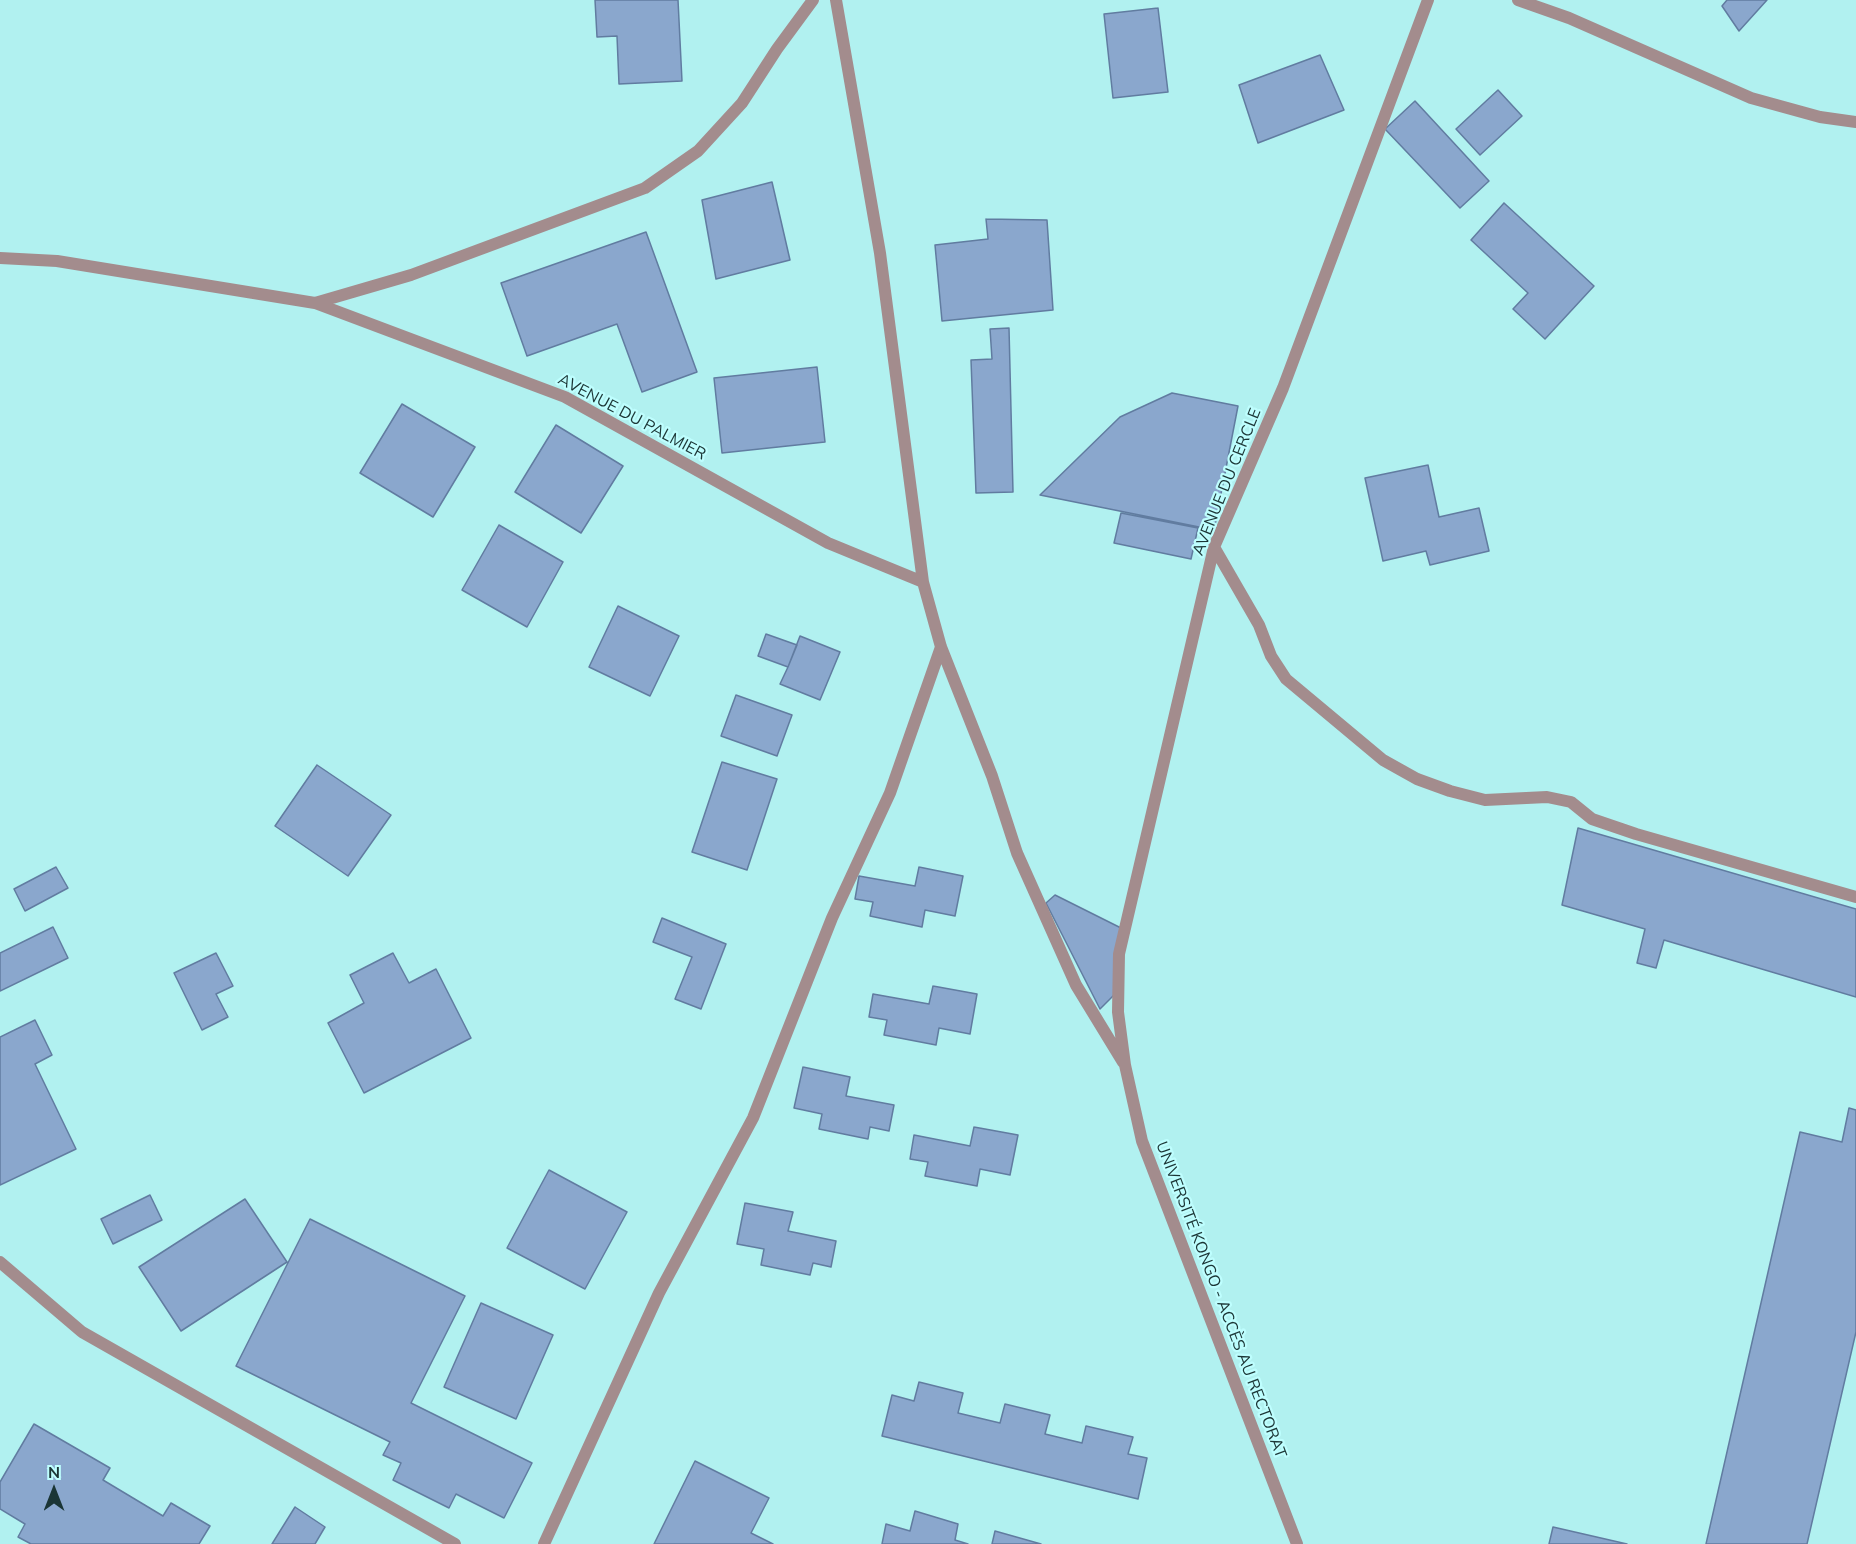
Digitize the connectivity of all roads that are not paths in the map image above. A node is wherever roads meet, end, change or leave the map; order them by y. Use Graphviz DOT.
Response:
graph roads {
  1 [pos="813,0"];
  2 [pos="836,0"];
  3 [pos="1428,0"];
  4 [pos="1518,0"];
  5 [pos="1856,122"];
  6 [pos="0,258"];
  7 [pos="315,303"];
  8 [pos="1214,547"];
  9 [pos="923,582"];
  10 [pos="941,647"];
  11 [pos="1856,897"];
  12 [pos="1125,1065"];
  13 [pos="0,1262"];
  14 [pos="455,1544"];
  15 [pos="544,1544"];
  16 [pos="1297,1544"];
  1 -- 7 [label="street"];
  2 -- 9 [label="street"];
  3 -- 8 [label="street, AVENUE DU CERCLE"];
  4 -- 5 [label="street"];
  6 -- 7 [label="street"];
  7 -- 9 [label="street, AVENUE DU PALMIER"];
  8 -- 11 [label="street"];
  8 -- 12 [label="street, AVENUE DU CERCLE"];
  9 -- 10 [label="street"];
  10 -- 12 [label="street"];
  10 -- 15 [label="street"];
  12 -- 16 [label="street, UNIVERSITÉ KONGO - ACCÈS AU RECTORAT"];
  13 -- 14 [label="street"];
}
